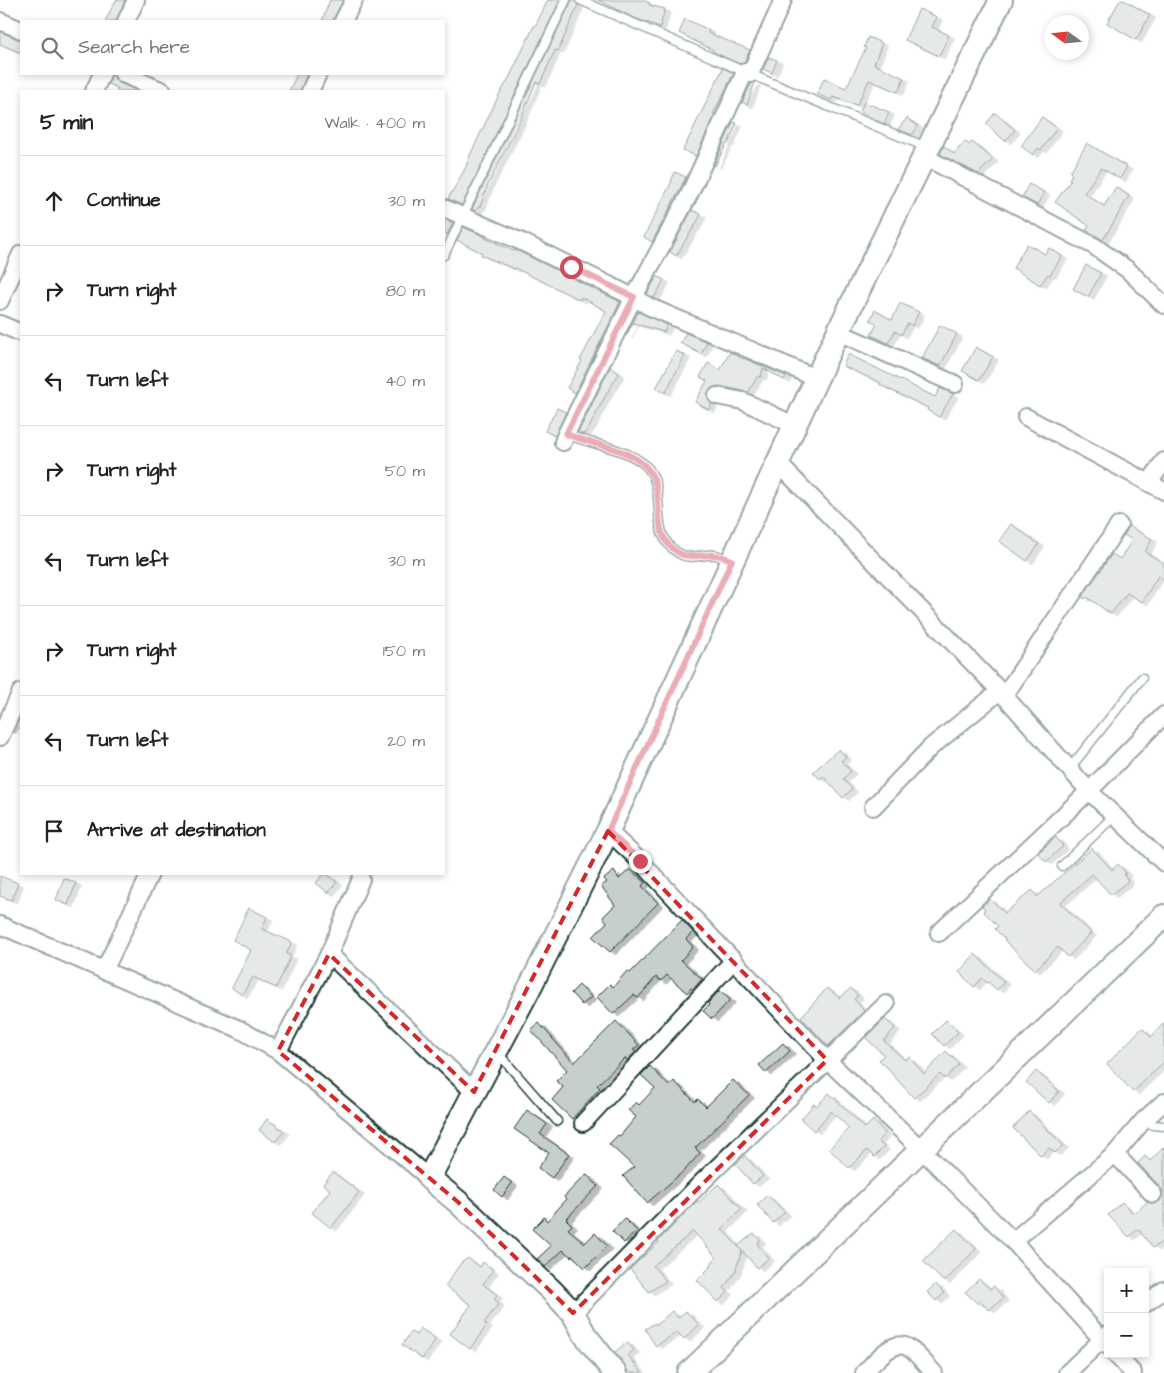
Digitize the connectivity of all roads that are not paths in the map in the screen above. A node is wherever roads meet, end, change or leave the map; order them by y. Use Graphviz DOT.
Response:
graph roads {
  1 [pos="136,0"];
  2 [pos="354,0"];
  3 [pos="566,0"];
  4 [pos="580,0"];
  5 [pos="783,0"];
  6 [pos="1001,0"];
  7 [pos="126,20"];
  8 [pos="344,20"];
  9 [pos="0,21"];
  10 [pos="20,30"];
  11 [pos="747,73"];
  12 [pos="102,75"];
  13 [pos="125,75"];
  14 [pos="318,75"];
  15 [pos="94,90"];
  16 [pos="161,90"];
  17 [pos="310,90"];
  18 [pos="927,152"];
  19 [pos="445,208"];
  20 [pos="462,216"];
  21 [pos="445,254"];
  22 [pos="20,256"];
  23 [pos="1161,296"];
  24 [pos="634,297"];
  25 [pos="0,301"];
  26 [pos="0,324"];
  27 [pos="838,332"];
  28 [pos="20,333"];
  29 [pos="816,378"];
  30 [pos="955,384"];
  31 [pos="717,396"];
  32 [pos="1026,417"];
  33 [pos="794,425"];
  34 [pos="564,438"];
  35 [pos="1164,461"];
  36 [pos="777,462"];
  37 [pos="1149,483"];
  38 [pos="1164,491"];
  39 [pos="1119,525"];
  40 [pos="732,560"];
  41 [pos="1142,678"];
  42 [pos="1002,693"];
  43 [pos="20,694"];
  44 [pos="1164,715"];
  45 [pos="0,737"];
  46 [pos="1070,768"];
  47 [pos="1090,790"];
  48 [pos="873,806"];
  49 [pos="1114,816"];
  50 [pos="608,831"];
  51 [pos="1164,863"];
  52 [pos="1062,866"];
  53 [pos="150,875"];
  54 [pos="361,879"];
  55 [pos="1164,916"];
  56 [pos="0,925"];
  57 [pos="939,933"];
  58 [pos="329,954"];
  59 [pos="734,960"];
  60 [pos="104,971"];
  61 [pos="886,1004"];
  62 [pos="278,1051"];
  63 [pos="496,1052"];
  64 [pos="827,1060"];
  65 [pos="474,1092"];
  66 [pos="1164,1102"];
  67 [pos="557,1121"];
  68 [pos="1143,1121"];
  69 [pos="583,1123"];
  70 [pos="1164,1126"];
  71 [pos="922,1150"];
  72 [pos="1115,1154"];
  73 [pos="429,1178"];
  74 [pos="1153,1194"];
  75 [pos="1013,1241"];
  76 [pos="1164,1290"];
  77 [pos="1149,1301"];
  78 [pos="572,1313"];
  79 [pos="1104,1338"];
  80 [pos="1104,1342"];
  81 [pos="1119,1358"];
  82 [pos="615,1373"];
  83 [pos="689,1373"];
  84 [pos="864,1373"];
  85 [pos="934,1373"];
  86 [pos="1067,1373"];
  87 [pos="1133,1373"];
  1 -- 7 [label="street"];
  2 -- 8 [label="street"];
  3 -- 20 [label="lane"];
  4 -- 11 [label="lane"];
  5 -- 11 [label="street"];
  6 -- 18 [label="street"];
  9 -- 10 [label="street"];
  11 -- 18 [label="lane"];
  11 -- 24 [label="street"];
  12 -- 15 [label="street"];
  13 -- 16 [label="street"];
  14 -- 17 [label="street"];
  18 -- 23 [label="street"];
  18 -- 27 [label="street"];
  19 -- 20 [label="street"];
  20 -- 21 [label="lane"];
  20 -- 24 [label="street"];
  22 -- 25 [label="street"];
  24 -- 29 [label="street"];
  24 -- 34 [label="street"];
  26 -- 28 [label="street"];
  27 -- 29 [label="street"];
  27 -- 30 [label="street"];
  29 -- 33 [label="street"];
  31 -- 33 [label="street"];
  32 -- 37 [label="street"];
  33 -- 36 [label="street"];
  34 -- 40 [label="lane"];
  35 -- 37 [label="street"];
  36 -- 40 [label="street"];
  36 -- 42 [label="street"];
  37 -- 38 [label="street"];
  39 -- 42 [label="street"];
  40 -- 50 [label="street"];
  41 -- 46 [label="lane"];
  42 -- 46 [label="street"];
  42 -- 48 [label="street"];
  43 -- 45 [label="street"];
  44 -- 47 [label="street"];
  46 -- 47 [label="street"];
  47 -- 49 [label="street"];
  47 -- 57 [label="street"];
  49 -- 51 [label="street"];
  49 -- 52 [label="lane"];
  50 -- 59 [label="street"];
  50 -- 63 [label="street"];
  53 -- 60 [label="street"];
  54 -- 58 [label="street"];
  55 -- 71 [label="street"];
  56 -- 60 [label="street"];
  58 -- 62 [label="street"];
  58 -- 65 [label="street"];
  59 -- 64 [label="street"];
  59 -- 69 [label="street"];
  60 -- 62 [label="street"];
  61 -- 64 [label="street"];
  62 -- 73 [label="street"];
  63 -- 65 [label="street"];
  63 -- 67 [label="lane"];
  64 -- 71 [label="street"];
  64 -- 78 [label="street"];
  65 -- 73 [label="street"];
  66 -- 68 [label="street"];
  68 -- 70 [label="lane"];
  68 -- 72 [label="street"];
  71 -- 75 [label="street"];
  71 -- 83 [label="street"];
  72 -- 74 [label="street"];
  72 -- 75 [label="street"];
  73 -- 78 [label="street"];
  75 -- 79 [label="street"];
  76 -- 77 [label="street"];
  78 -- 82 [label="street"];
  80 -- 86 [label="street"];
  81 -- 87 [label="street"];
  84 -- 85 [label="street"];
}
